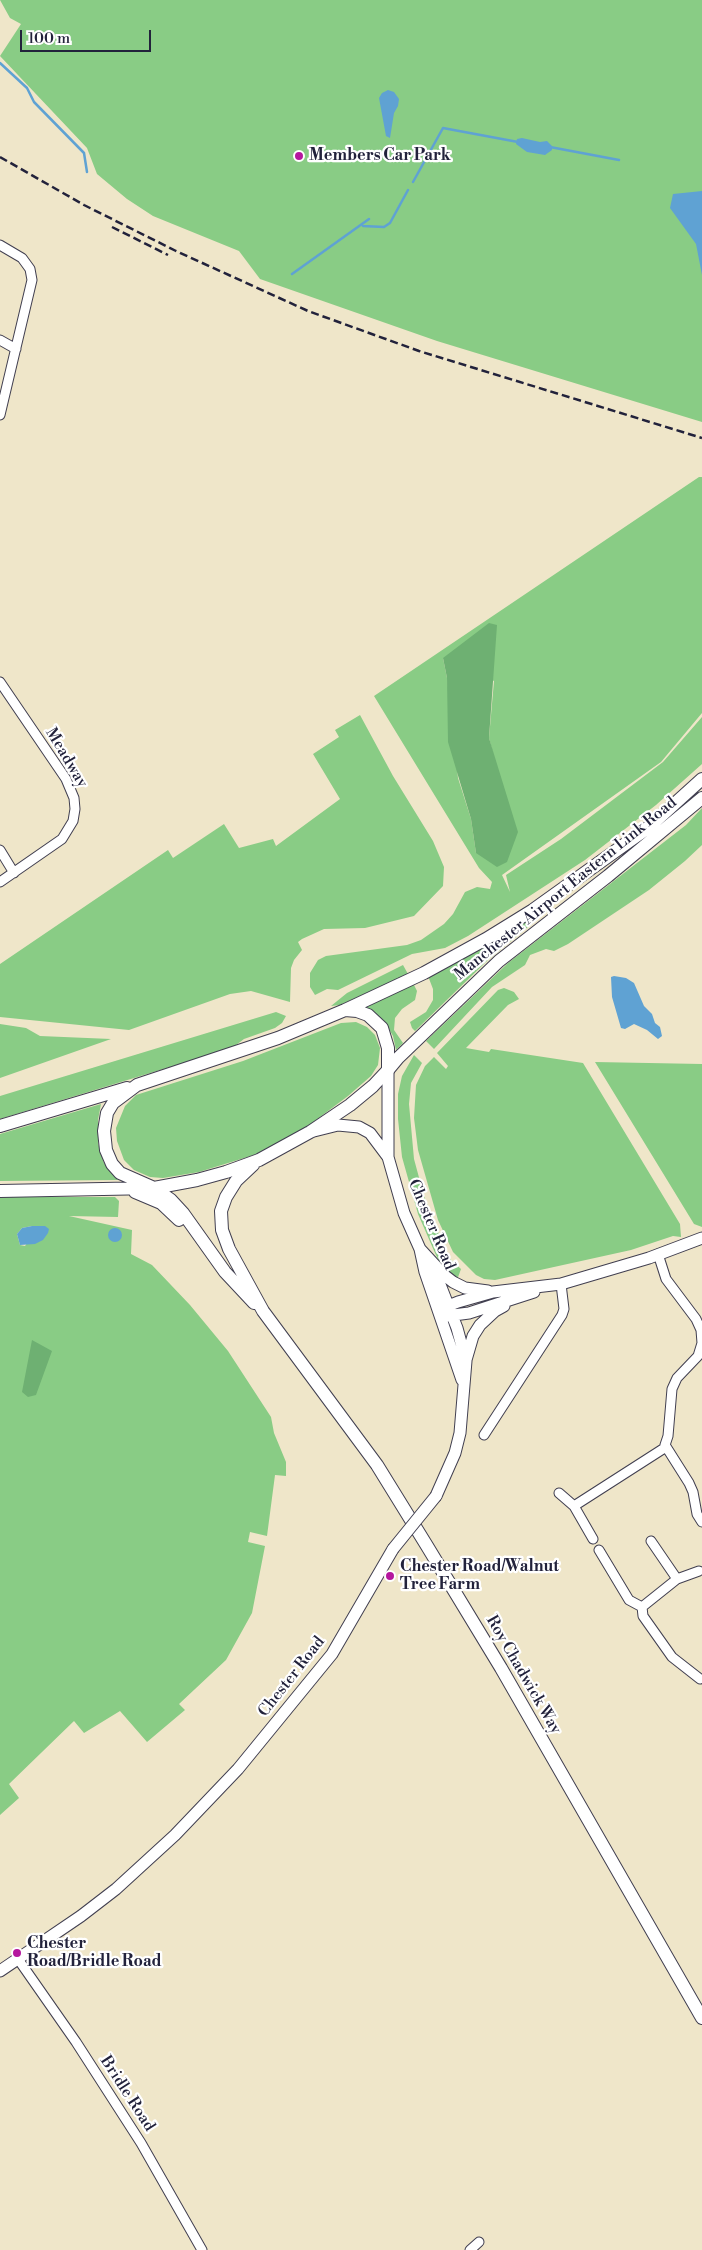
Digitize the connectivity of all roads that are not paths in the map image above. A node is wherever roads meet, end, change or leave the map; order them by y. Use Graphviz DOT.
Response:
graph roads {
  1 [pos="0,245"];
  2 [pos="0,340"];
  3 [pos="16,349"];
  4 [pos="0,415"];
  5 [pos="0,682"];
  6 [pos="702,779"];
  7 [pos="702,798"];
  8 [pos="0,850"];
  9 [pos="14,873"];
  10 [pos="0,882"];
  11 [pos="345,1010"];
  12 [pos="388,1070"];
  13 [pos="137,1085"];
  14 [pos="0,1126"];
  15 [pos="310,1132"];
  16 [pos="388,1157"];
  17 [pos="259,1160"];
  18 [pos="154,1188"];
  19 [pos="122,1189"];
  20 [pos="0,1191"];
  21 [pos="702,1238"];
  22 [pos="204,1245"];
  23 [pos="420,1249"];
  24 [pos="658,1254"];
  25 [pos="431,1260"];
  26 [pos="557,1285"];
  27 [pos="493,1292"];
  28 [pos="526,1295"];
  29 [pos="448,1306"];
  30 [pos="263,1311"];
  31 [pos="441,1316"];
  32 [pos="453,1317"];
  33 [pos="466,1361"];
  34 [pos="464,1384"];
  35 [pos="484,1435"];
  36 [pos="666,1448"];
  37 [pos="559,1493"];
  38 [pos="574,1506"];
  39 [pos="702,1522"];
  40 [pos="594,1539"];
  41 [pos="651,1541"];
  42 [pos="599,1550"];
  43 [pos="701,1570"];
  44 [pos="677,1579"];
  45 [pos="642,1607"];
  46 [pos="700,1679"];
  47 [pos="18,1959"];
  48 [pos="0,1971"];
  49 [pos="702,2018"];
  50 [pos="479,2242"];
  51 [pos="202,2250"];
  52 [pos="470,2250"];
  1 -- 3 [label="street"];
  2 -- 3 [label="street"];
  3 -- 4 [label="street"];
  5 -- 9 [label="street, Meadway"];
  6 -- 11 [label="highway, Manchester Airport Eastern Link Road"];
  7 -- 12 [label="highway, Manchester Airport Eastern Link Road"];
  8 -- 9 [label="street"];
  9 -- 10 [label="street, Meadway"];
  11 -- 12 [label="highway"];
  11 -- 13 [label="highway, Manchester Airport Eastern Link Road"];
  12 -- 15 [label="highway, Manchester Airport Eastern Link Road"];
  12 -- 16 [label="main road, Chester Road"];
  13 -- 14 [label="highway"];
  13 -- 18 [label="highway, Roy Chadwick Way"];
  15 -- 16 [label="main road, Chester Road"];
  15 -- 17 [label="highway, Manchester Airport Eastern Link Road"];
  16 -- 23 [label="main road, Chester Road"];
  17 -- 18 [label="highway"];
  17 -- 30 [label="highway, Roy Chadwick Way"];
  18 -- 19 [label="highway"];
  18 -- 22 [label="highway, Roy Chadwick Way"];
  19 -- 20 [label="highway"];
  19 -- 22 [label="highway, Roy Chadwick Way"];
  21 -- 24 [label="main road"];
  22 -- 30 [label="highway, Roy Chadwick Way"];
  23 -- 25 [label="main road, Chester Road"];
  23 -- 31 [label="main road"];
  24 -- 26 [label="main road"];
  24 -- 36 [label="street"];
  25 -- 27 [label="main road"];
  25 -- 29 [label="main road, Chester Road"];
  26 -- 27 [label="main road"];
  26 -- 28 [label="main road"];
  26 -- 35 [label="street"];
  27 -- 29 [label="main road"];
  28 -- 32 [label="main road"];
  28 -- 33 [label="main road"];
  29 -- 31 [label="main road"];
  29 -- 32 [label="main road, Chester Road"];
  30 -- 49 [label="highway, Roy Chadwick Way"];
  31 -- 32 [label="main road"];
  31 -- 34 [label="main road"];
  32 -- 33 [label="main road, Chester Road"];
  33 -- 34 [label="main road, Chester Road"];
  34 -- 47 [label="main road, Chester Road, bridge"];
  36 -- 38 [label="street"];
  36 -- 39 [label="street"];
  37 -- 38 [label="street"];
  38 -- 40 [label="street"];
  41 -- 44 [label="street"];
  42 -- 45 [label="street"];
  43 -- 44 [label="street"];
  44 -- 45 [label="street"];
  45 -- 46 [label="street"];
  47 -- 48 [label="main road, Chester Road"];
  47 -- 51 [label="street, Bridle Road"];
  50 -- 52 [label="street"];
}
